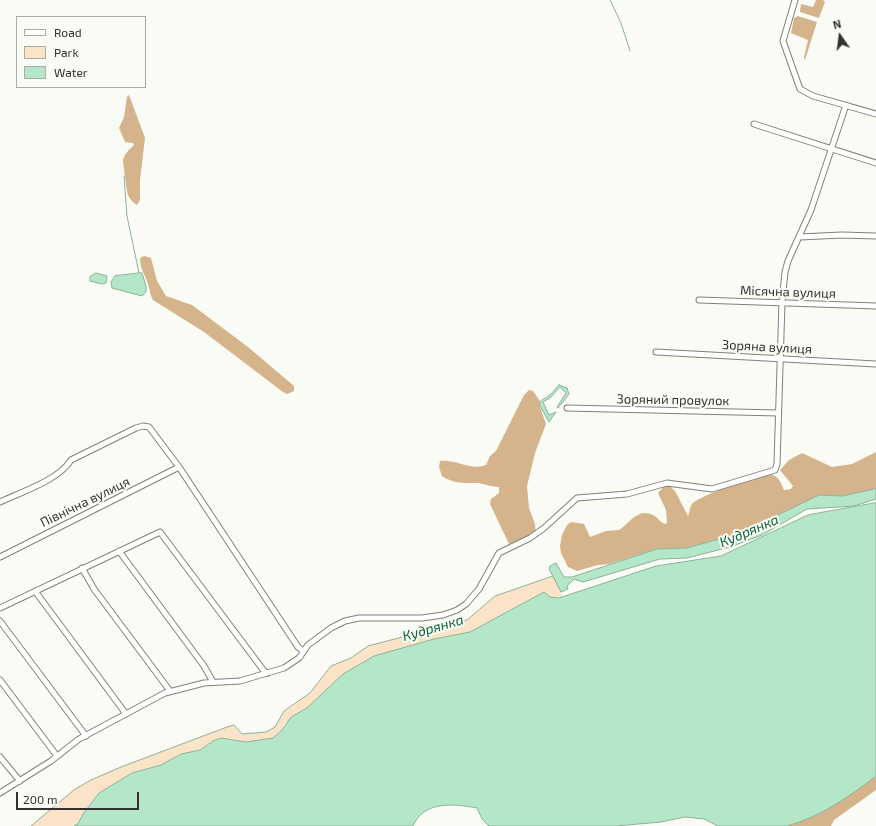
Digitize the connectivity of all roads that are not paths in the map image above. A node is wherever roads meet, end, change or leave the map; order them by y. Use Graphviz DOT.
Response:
graph roads {
  1 [pos="795,0"];
  2 [pos="846,104"];
  3 [pos="876,114"];
  4 [pos="754,124"];
  5 [pos="831,150"];
  6 [pos="876,163"];
  7 [pos="876,236"];
  8 [pos="800,237"];
  9 [pos="699,300"];
  10 [pos="782,302"];
  11 [pos="876,306"];
  12 [pos="656,352"];
  13 [pos="780,358"];
  14 [pos="876,364"];
  15 [pos="567,408"];
  16 [pos="778,413"];
  17 [pos="179,467"];
  18 [pos="0,502"];
  19 [pos="118,550"];
  20 [pos="0,557"];
  21 [pos="82,568"];
  22 [pos="35,591"];
  23 [pos="0,608"];
  24 [pos="0,620"];
  25 [pos="303,651"];
  26 [pos="269,673"];
  27 [pos="0,680"];
  28 [pos="213,682"];
  29 [pos="170,691"];
  30 [pos="126,714"];
  31 [pos="86,736"];
  32 [pos="57,756"];
  33 [pos="0,757"];
  34 [pos="20,781"];
  35 [pos="0,793"];
  1 -- 2 [label="street"];
  2 -- 3 [label="street"];
  2 -- 5 [label="street"];
  4 -- 5 [label="street"];
  5 -- 6 [label="street"];
  5 -- 8 [label="street"];
  7 -- 8 [label="street"];
  8 -- 10 [label="street"];
  9 -- 10 [label="street, Місячна вулиця"];
  10 -- 11 [label="street, Місячна вулиця"];
  10 -- 13 [label="street"];
  12 -- 13 [label="street, Зоряна вулиця"];
  13 -- 14 [label="street, Зоряна вулиця"];
  13 -- 16 [label="street"];
  15 -- 16 [label="street, Зоряний провулок"];
  16 -- 25 [label="street"];
  17 -- 18 [label="street"];
  17 -- 20 [label="street, Північна вулиця"];
  17 -- 25 [label="street"];
  19 -- 21 [label="street"];
  19 -- 26 [label="street"];
  19 -- 28 [label="street"];
  21 -- 22 [label="street"];
  21 -- 29 [label="street"];
  22 -- 23 [label="street"];
  22 -- 30 [label="street"];
  24 -- 31 [label="street"];
  25 -- 26 [label="street"];
  26 -- 28 [label="street"];
  27 -- 32 [label="street"];
  28 -- 29 [label="street"];
  29 -- 30 [label="street"];
  30 -- 31 [label="street"];
  31 -- 32 [label="street"];
  32 -- 34 [label="street"];
  33 -- 34 [label="street"];
  34 -- 35 [label="street"];
}
